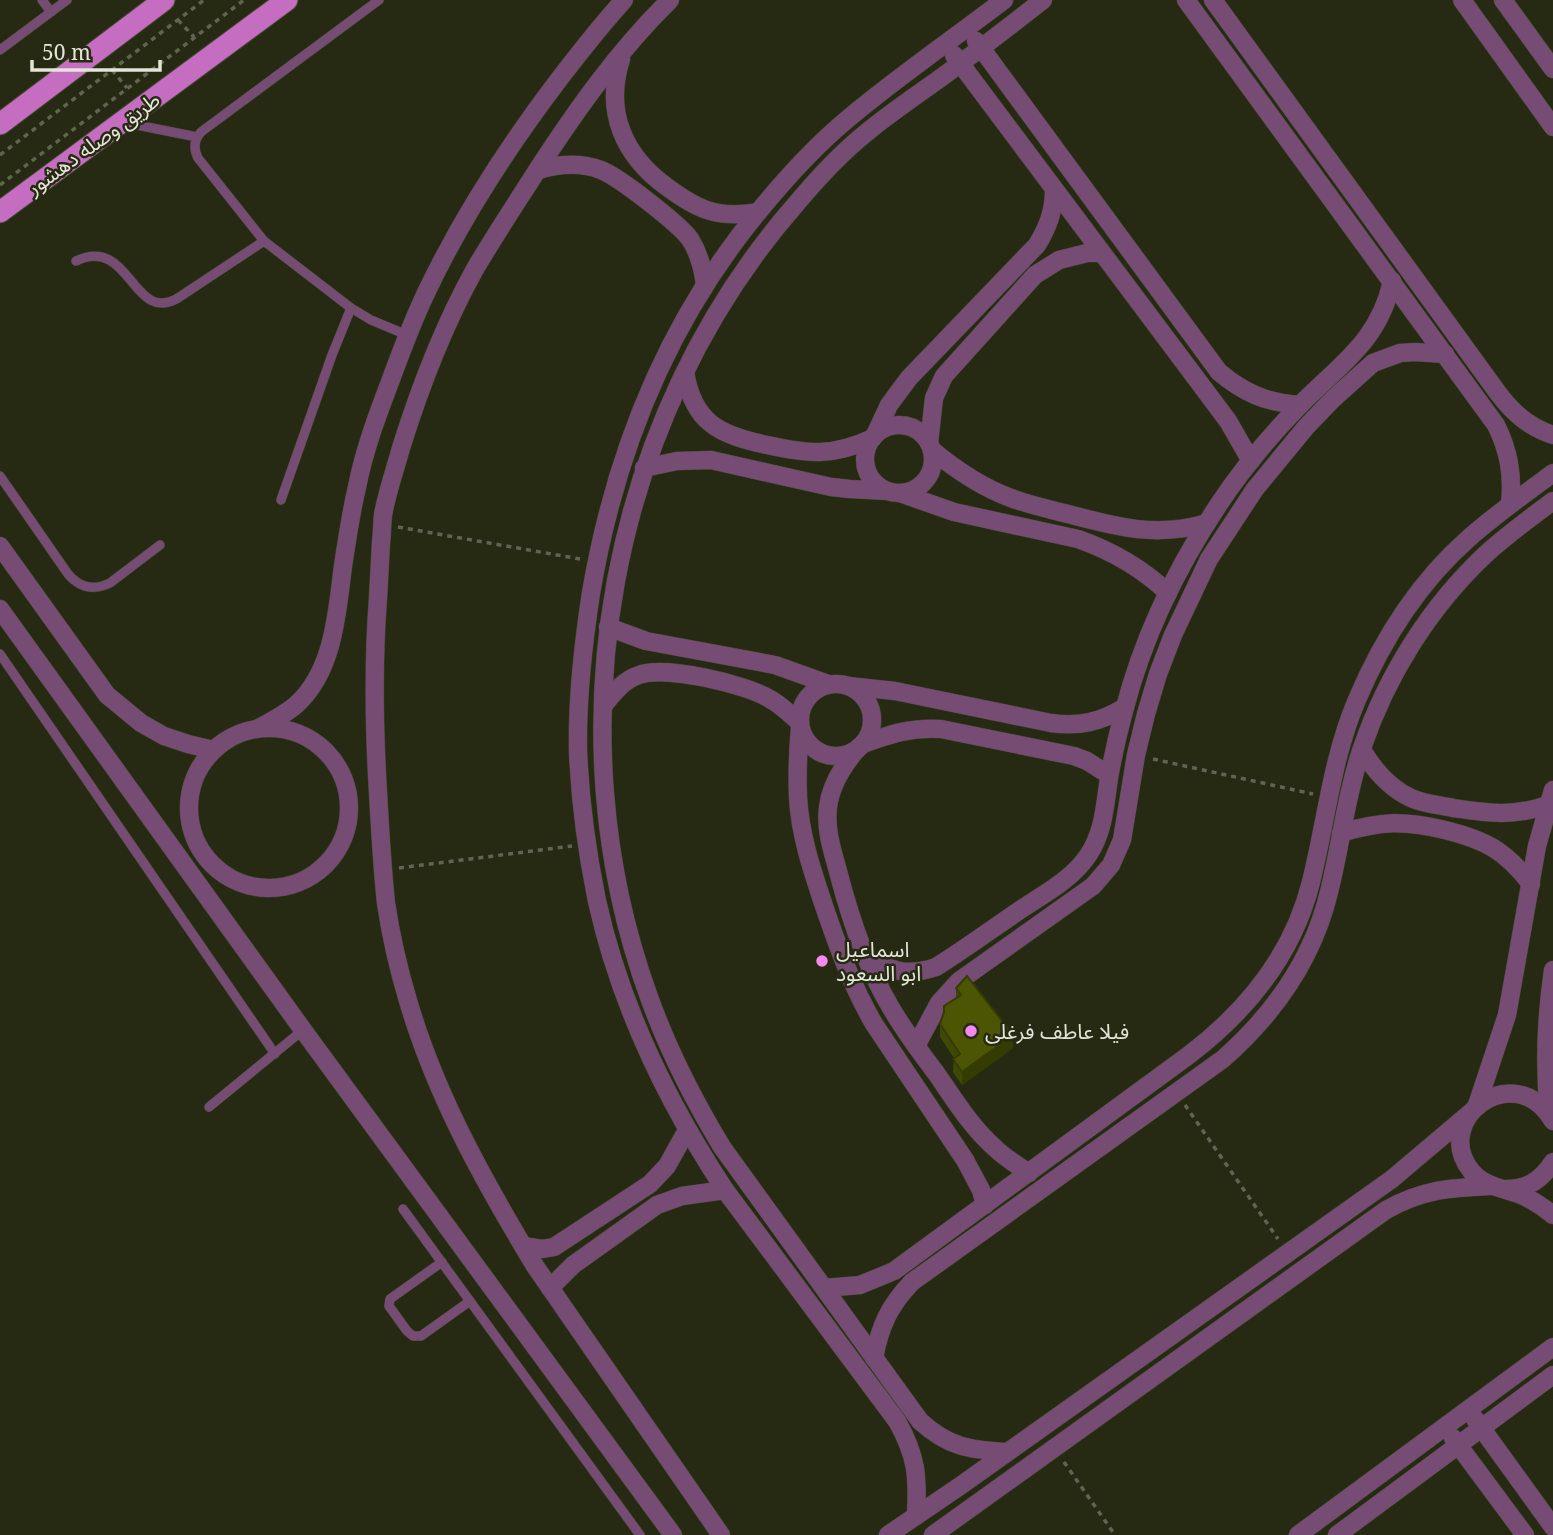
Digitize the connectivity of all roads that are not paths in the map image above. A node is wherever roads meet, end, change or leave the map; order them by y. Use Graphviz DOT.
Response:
graph roads {
  1 [pos="42,0"];
  2 [pos="67,0"];
  3 [pos="164,0"];
  4 [pos="287,0"];
  5 [pos="379,0"];
  6 [pos="624,0"];
  7 [pos="670,0"];
  8 [pos="1004,0"];
  9 [pos="1043,0"];
  10 [pos="1186,0"];
  11 [pos="1213,0"];
  12 [pos="1462,0"];
  13 [pos="1503,0"];
  14 [pos="51,12"];
  15 [pos="967,28"];
  16 [pos="946,44"];
  17 [pos="981,48"];
  18 [pos="0,50"];
  19 [pos="624,51"];
  20 [pos="960,64"];
  21 [pos="1553,69"];
  22 [pos="122,121"];
  23 [pos="0,124"];
  24 [pos="1553,127"];
  25 [pos="197,137"];
  26 [pos="538,170"];
  27 [pos="1054,190"];
  28 [pos="0,212"];
  29 [pos="758,212"];
  30 [pos="264,241"];
  31 [pos="1102,253"];
  32 [pos="76,261"];
  33 [pos="1392,281"];
  34 [pos="705,285"];
  35 [pos="351,308"];
  36 [pos="407,335"];
  37 [pos="1446,355"];
  38 [pos="685,372"];
  39 [pos="1300,405"];
  40 [pos="1553,435"];
  41 [pos="874,436"];
  42 [pos="931,446"];
  43 [pos="1251,461"];
  44 [pos="644,468"];
  45 [pos="1553,473"];
  46 [pos="0,476"];
  47 [pos="894,492"];
  48 [pos="281,500"];
  49 [pos="1553,501"];
  50 [pos="1510,505"];
  51 [pos="1207,523"];
  52 [pos="0,545"];
  53 [pos="160,545"];
  54 [pos="1168,593"];
  55 [pos="0,609"];
  56 [pos="608,627"];
  57 [pos="0,654"];
  58 [pos="828,684"];
  59 [pos="848,686"];
  60 [pos="603,706"];
  61 [pos="1125,706"];
  62 [pos="799,725"];
  63 [pos="257,729"];
  64 [pos="861,746"];
  65 [pos="213,750"];
  66 [pos="1362,750"];
  67 [pos="1109,775"];
  68 [pos="1550,798"];
  69 [pos="379,803"];
  70 [pos="348,805"];
  71 [pos="1342,833"];
  72 [pos="201,852"];
  73 [pos="185,867"];
  74 [pos="1531,884"];
  75 [pos="864,955"];
  76 [pos="1553,970"];
  77 [pos="303,1030"];
  78 [pos="916,1046"];
  79 [pos="275,1054"];
  80 [pos="209,1107"];
  81 [pos="1474,1109"];
  82 [pos="1551,1117"];
  83 [pos="687,1130"];
  84 [pos="1553,1162"];
  85 [pos="1029,1173"];
  86 [pos="1497,1188"];
  87 [pos="725,1191"];
  88 [pos="985,1205"];
  89 [pos="403,1209"];
  90 [pos="1553,1215"];
  91 [pos="523,1247"];
  92 [pos="442,1262"];
  93 [pos="550,1288"];
  94 [pos="824,1288"];
  95 [pos="470,1301"];
  96 [pos="1553,1347"];
  97 [pos="874,1358"];
  98 [pos="1553,1376"];
  99 [pos="1469,1410"];
  100 [pos="1444,1427"];
  101 [pos="1482,1428"];
  102 [pos="1458,1446"];
  103 [pos="1007,1452"];
  104 [pos="916,1516"];
  105 [pos="1553,1527"];
  106 [pos="640,1535"];
  107 [pos="673,1535"];
  108 [pos="721,1535"];
  109 [pos="888,1535"];
  110 [pos="933,1535"];
  111 [pos="1298,1535"];
  112 [pos="1337,1535"];
  113 [pos="1525,1535"];
  1 -- 14 [label="lane"];
  2 -- 14 [label="lane"];
  3 -- 23 [label="main road"];
  4 -- 22 [label="main road, طريق وصله دهشور"];
  5 -- 25 [label="lane"];
  6 -- 36 [label="street"];
  7 -- 19 [label="street"];
  8 -- 15 [label="street"];
  9 -- 17 [label="street"];
  10 -- 33 [label="street"];
  11 -- 40 [label="street"];
  12 -- 24 [label="street"];
  13 -- 21 [label="street"];
  14 -- 18 [label="lane"];
  15 -- 16 [label="street"];
  15 -- 17 [label="street"];
  16 -- 20 [label="street"];
  16 -- 29 [label="street"];
  17 -- 20 [label="street"];
  17 -- 39 [label="street"];
  19 -- 26 [label="street"];
  19 -- 29 [label="street"];
  20 -- 27 [label="street"];
  20 -- 38 [label="street"];
  22 -- 25 [label="lane"];
  22 -- 28 [label="main road, طريق وصله دهشور"];
  25 -- 30 [label="lane"];
  26 -- 34 [label="street"];
  26 -- 69 [label="street"];
  27 -- 31 [label="street"];
  27 -- 41 [label="street"];
  29 -- 34 [label="street"];
  30 -- 32 [label="lane"];
  30 -- 35 [label="lane"];
  31 -- 42 [label="street"];
  31 -- 43 [label="street"];
  33 -- 37 [label="street"];
  33 -- 39 [label="street"];
  34 -- 83 [label="street"];
  35 -- 36 [label="lane"];
  35 -- 48 [label="lane"];
  36 -- 63 [label="street"];
  37 -- 50 [label="street"];
  37 -- 78 [label="street"];
  38 -- 41 [label="street"];
  38 -- 44 [label="street"];
  39 -- 43 [label="street"];
  41 -- 42 [label="street"];
  41 -- 47 [label="street"];
  42 -- 47 [label="street"];
  42 -- 51 [label="street"];
  43 -- 51 [label="street"];
  44 -- 47 [label="street"];
  44 -- 56 [label="street"];
  45 -- 50 [label="street"];
  46 -- 53 [label="lane"];
  47 -- 54 [label="street"];
  49 -- 66 [label="street"];
  50 -- 85 [label="street"];
  51 -- 54 [label="street"];
  52 -- 65 [label="street"];
  54 -- 61 [label="street"];
  55 -- 73 [label="street"];
  56 -- 58 [label="street"];
  56 -- 60 [label="street"];
  57 -- 79 [label="lane"];
  58 -- 59 [label="street"];
  58 -- 62 [label="street"];
  59 -- 61 [label="street"];
  59 -- 64 [label="street"];
  60 -- 62 [label="street"];
  60 -- 94 [label="street"];
  61 -- 67 [label="street"];
  62 -- 64 [label="street"];
  62 -- 88 [label="street"];
  63 -- 65 [label="street"];
  63 -- 70 [label="street"];
  64 -- 67 [label="street"];
  64 -- 75 [label="street"];
  65 -- 72 [label="street"];
  66 -- 68 [label="street"];
  66 -- 71 [label="street"];
  67 -- 75 [label="street"];
  68 -- 74 [label="street"];
  69 -- 70 [label="street"];
  69 -- 91 [label="street"];
  70 -- 72 [label="street"];
  71 -- 74 [label="street"];
  71 -- 97 [label="street"];
  72 -- 73 [label="street"];
  73 -- 77 [label="street"];
  74 -- 81 [label="street"];
  75 -- 78 [label="street"];
  76 -- 82 [label="street"];
  77 -- 79 [label="lane"];
  77 -- 107 [label="street"];
  78 -- 85 [label="street"];
  79 -- 80 [label="lane"];
  81 -- 82 [label="street"];
  81 -- 86 [label="street"];
  81 -- 103 [label="street"];
  83 -- 87 [label="street"];
  83 -- 91 [label="street"];
  84 -- 86 [label="street"];
  85 -- 88 [label="street"];
  86 -- 90 [label="street"];
  86 -- 110 [label="street"];
  87 -- 93 [label="street"];
  87 -- 104 [label="street"];
  88 -- 94 [label="street"];
  89 -- 92 [label="lane"];
  91 -- 93 [label="street"];
  92 -- 95 [label="lane"];
  92 -- 95 [label="lane"];
  93 -- 108 [label="street"];
  94 -- 97 [label="street"];
  95 -- 106 [label="lane"];
  96 -- 99 [label="street"];
  97 -- 103 [label="street"];
  98 -- 101 [label="street"];
  99 -- 100 [label="street"];
  99 -- 101 [label="street"];
  100 -- 102 [label="street"];
  100 -- 111 [label="street"];
  101 -- 102 [label="street"];
  101 -- 105 [label="street"];
  102 -- 112 [label="street"];
  102 -- 113 [label="street"];
  103 -- 104 [label="street"];
  104 -- 109 [label="street"];
}
